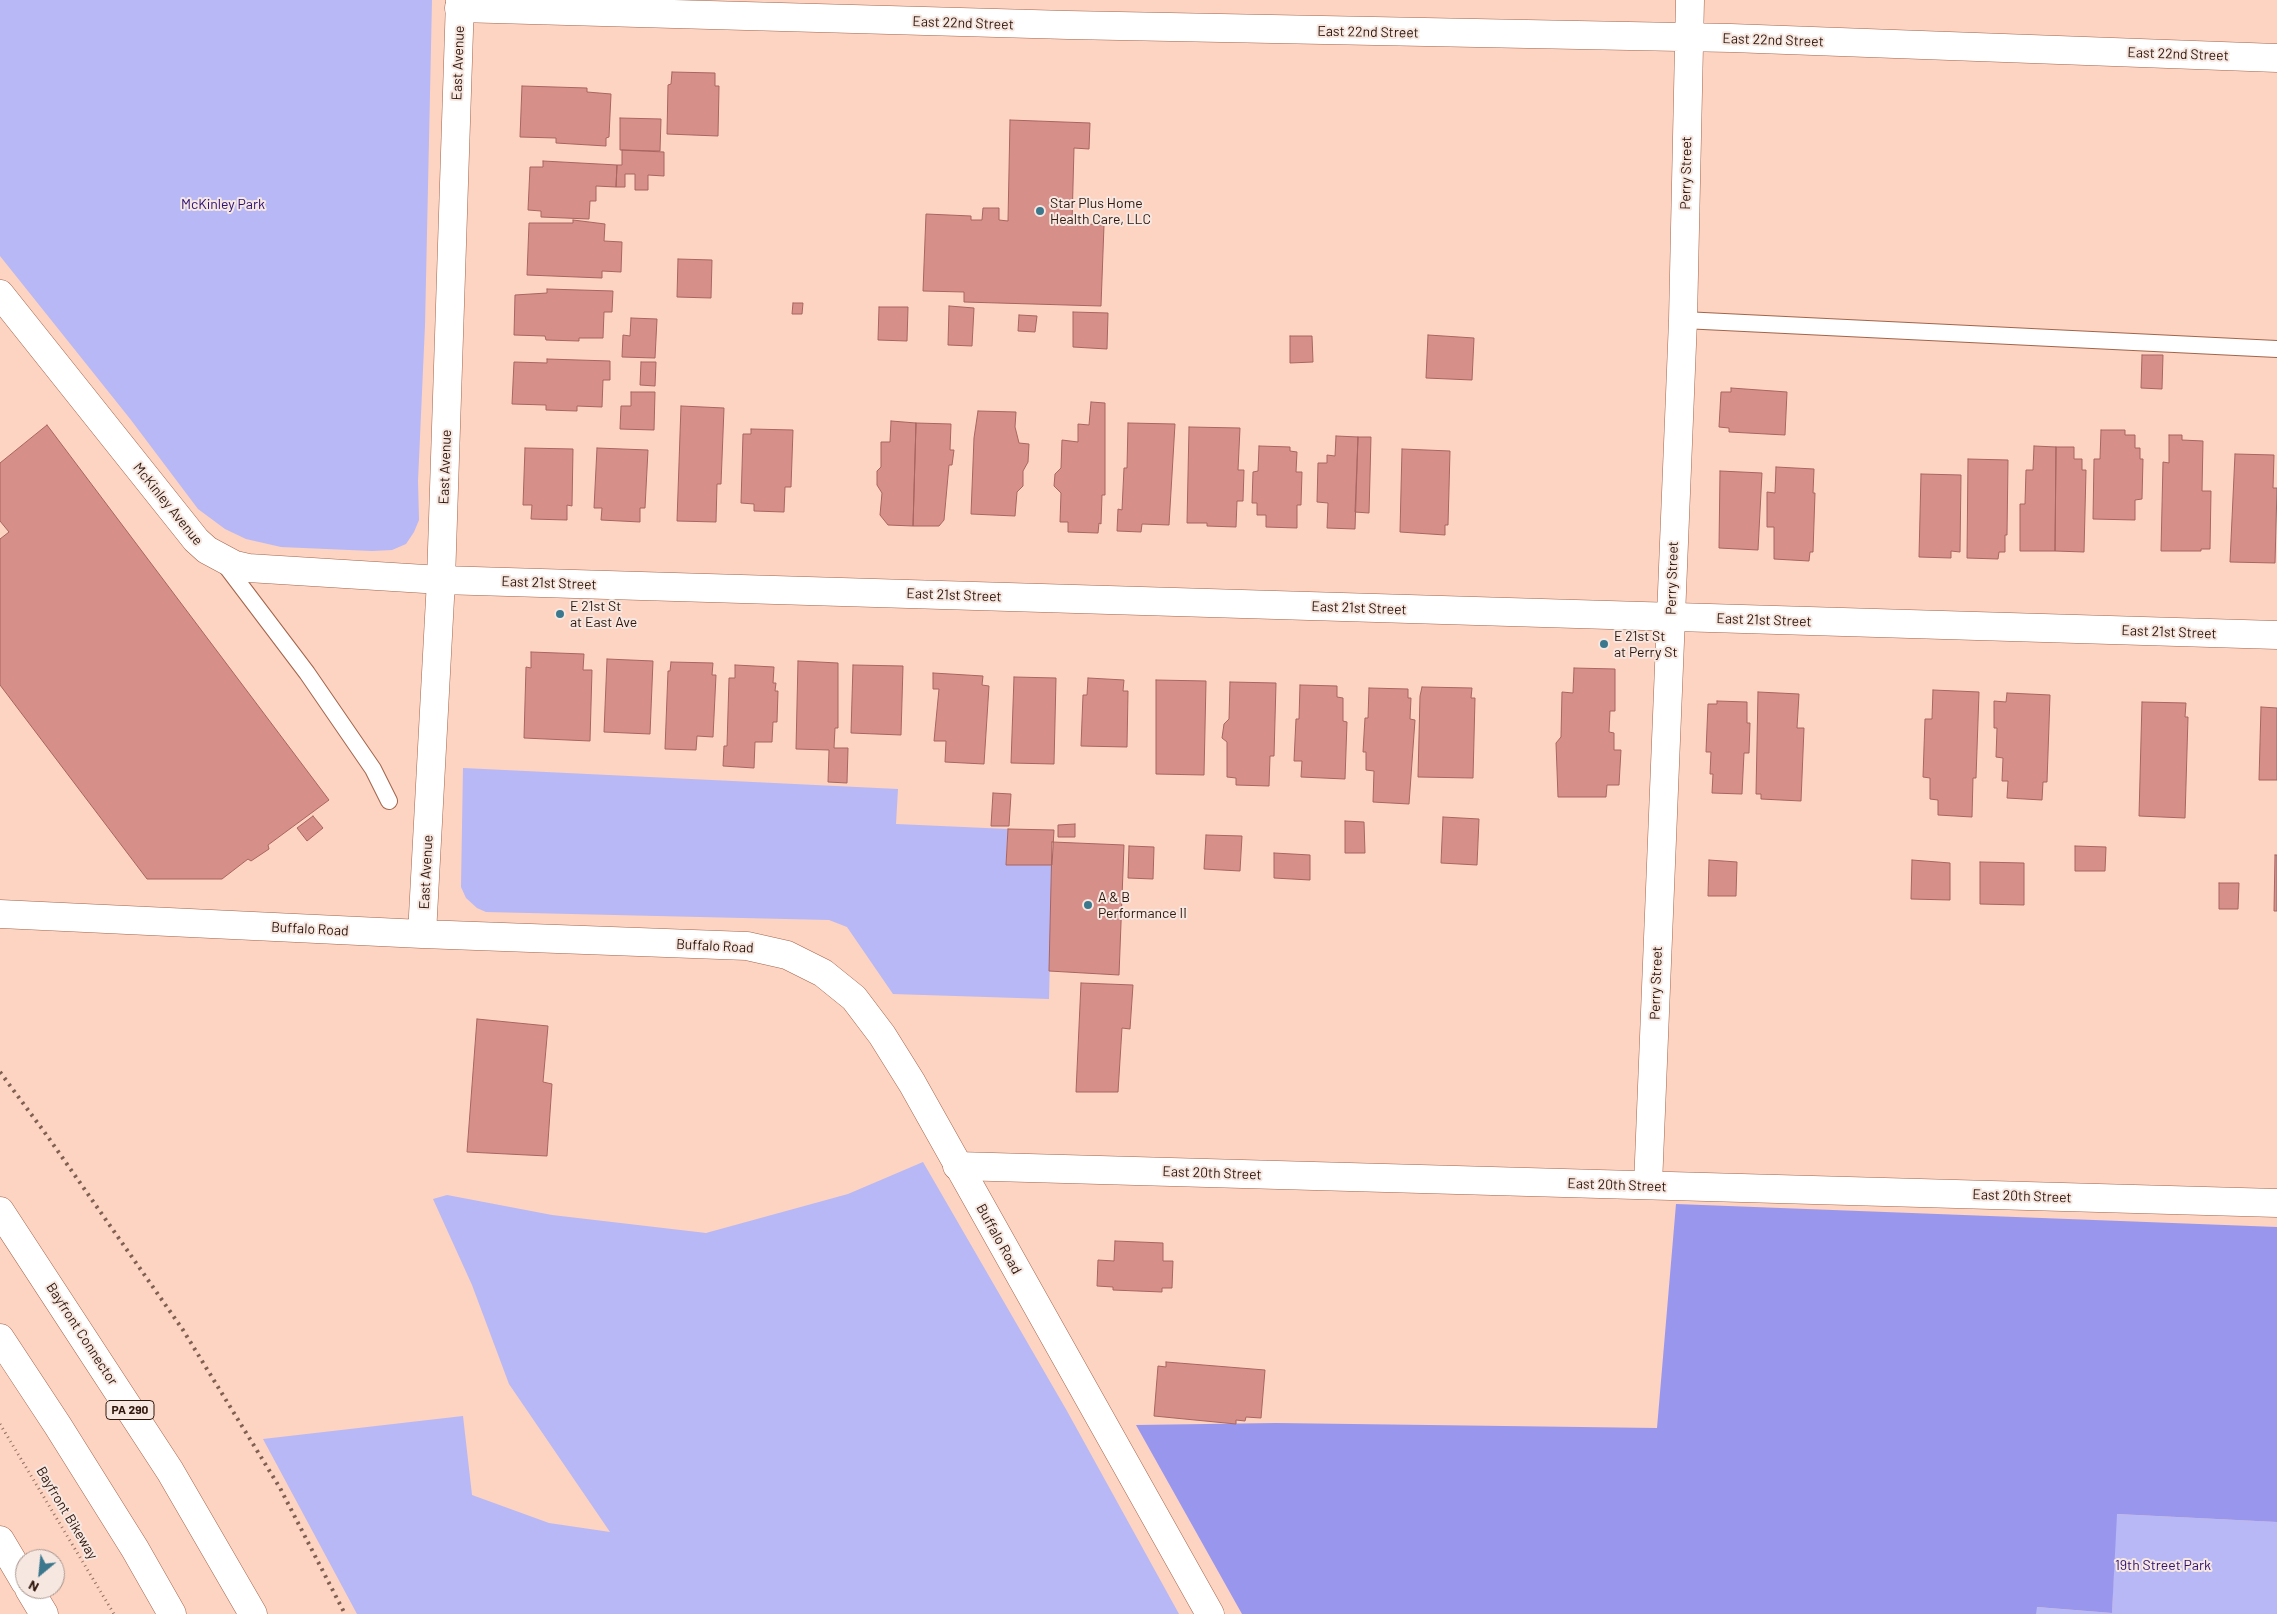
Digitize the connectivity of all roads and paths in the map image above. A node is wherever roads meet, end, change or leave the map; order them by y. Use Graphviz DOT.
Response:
graph roads {
  1 [pos="1690,0"];
  2 [pos="460,4"];
  3 [pos="1690,38"];
  4 [pos="2277,58"];
  5 [pos="0,294"];
  6 [pos="1683,320"];
  7 [pos="2277,349"];
  8 [pos="220,558"];
  9 [pos="441,580"];
  10 [pos="1671,617"];
  11 [pos="2277,635"];
  12 [pos="388,801"];
  13 [pos="8,914"];
  14 [pos="422,934"];
  15 [pos="957,1166"];
  16 [pos="1648,1186"];
  17 [pos="2277,1203"];
  18 [pos="0,1211"];
  19 [pos="0,1338"];
  20 [pos="0,1424"];
  21 [pos="0,1540"];
  22 [pos="15,1565"];
  23 [pos="36,1599"];
  24 [pos="44,1614"];
  25 [pos="114,1614"];
  26 [pos="172,1614"];
  27 [pos="253,1614"];
  28 [pos="1210,1614"];
  1 -- 3 [label="main road, Perry Street"];
  2 -- 3 [label="main road, East 22nd Street"];
  2 -- 9 [label="main road, East Avenue"];
  3 -- 4 [label="main road, East 22nd Street"];
  3 -- 6 [label="main road, Perry Street"];
  5 -- 8 [label="main road, McKinley Avenue"];
  6 -- 7 [label="lane"];
  6 -- 10 [label="main road, Perry Street"];
  8 -- 9 [label="main road, McKinley Avenue"];
  8 -- 12 [label="lane"];
  9 -- 10 [label="main road, East 21st Street"];
  9 -- 14 [label="main road, East Avenue"];
  10 -- 11 [label="main road, East 21st Street"];
  10 -- 16 [label="main road, Perry Street"];
  13 -- 14 [label="main road, Buffalo Road"];
  14 -- 15 [label="main road, Buffalo Road"];
  15 -- 16 [label="main road, East 20th Street"];
  15 -- 28 [label="main road, Buffalo Road"];
  16 -- 17 [label="main road, East 20th Street"];
  18 -- 27 [label="main road, Bayfront Connector / PA 290"];
  19 -- 26 [label="main road"];
  20 -- 25 [label="path, Bayfront Bikeway"];
  21 -- 22 [label="main road"];
  23 -- 24 [label="main road"];
}
